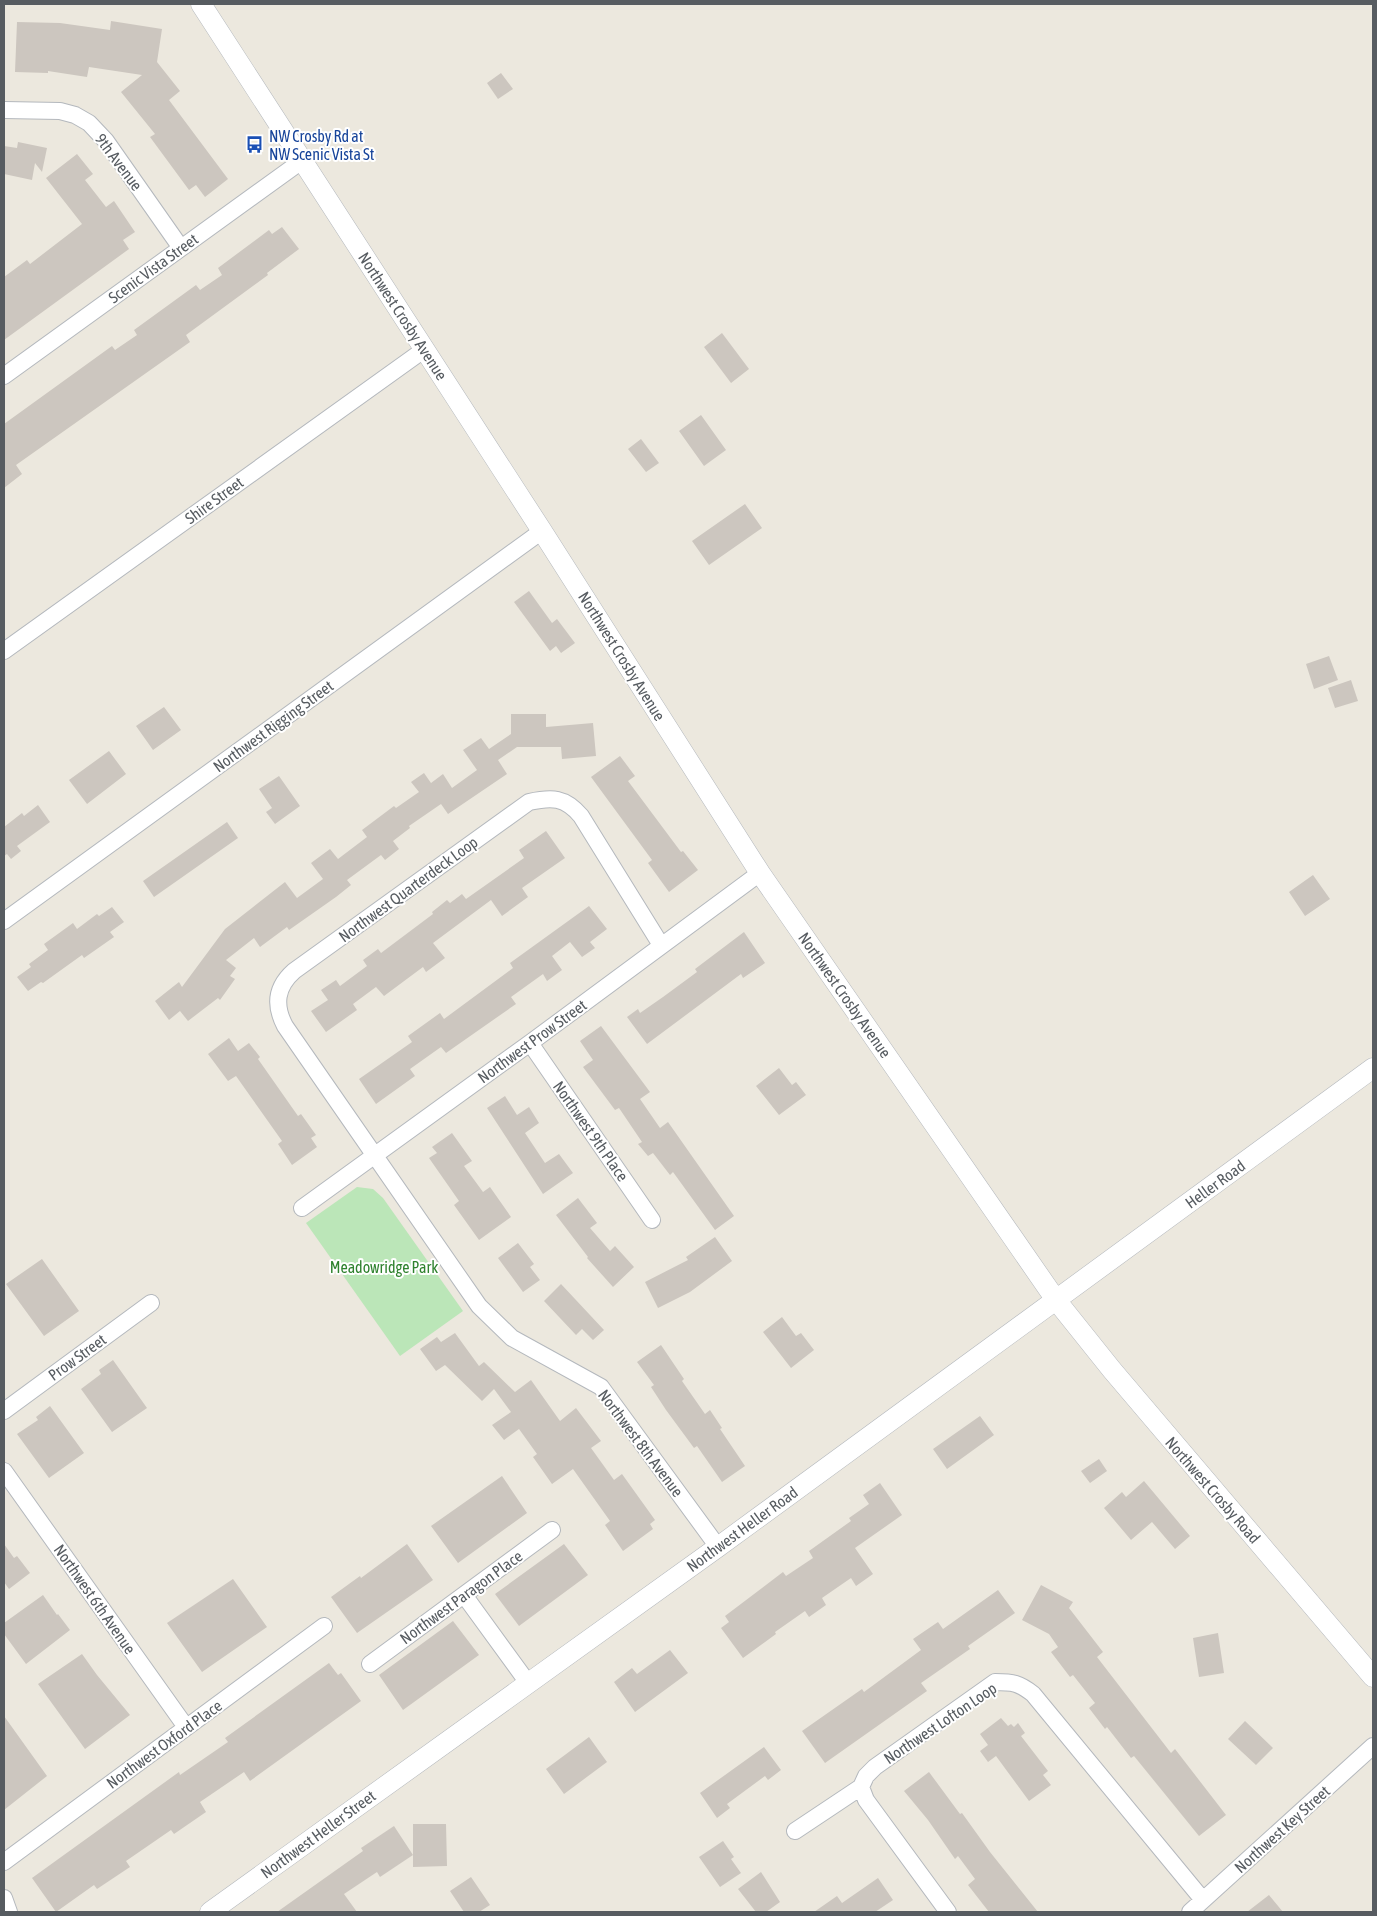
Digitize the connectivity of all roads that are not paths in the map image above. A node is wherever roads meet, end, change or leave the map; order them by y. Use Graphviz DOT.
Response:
graph roads {
  1 [pos="201,4"];
  2 [pos="4,110"];
  3 [pos="303,160"];
  4 [pos="181,248"];
  5 [pos="425,349"];
  6 [pos="4,376"];
  7 [pos="542,530"];
  8 [pos="4,651"];
  9 [pos="760,873"];
  10 [pos="4,921"];
  11 [pos="661,945"];
  12 [pos="530,1043"];
  13 [pos="1373,1068"];
  14 [pos="374,1155"];
  15 [pos="302,1208"];
  16 [pos="652,1220"];
  17 [pos="1056,1300"];
  18 [pos="151,1303"];
  19 [pos="4,1411"];
  20 [pos="4,1470"];
  21 [pos="552,1530"];
  22 [pos="718,1547"];
  23 [pos="464,1596"];
  24 [pos="324,1626"];
  25 [pos="370,1664"];
  26 [pos="1373,1677"];
  27 [pos="528,1683"];
  28 [pos="186,1728"];
  29 [pos="1373,1746"];
  30 [pos="427,1756"];
  31 [pos="861,1787"];
  32 [pos="796,1831"];
  33 [pos="4,1862"];
  34 [pos="4,1898"];
  35 [pos="1203,1900"];
  36 [pos="945,1911"];
  37 [pos="9,1912"];
  38 [pos="210,1912"];
  39 [pos="1190,1912"];
  1 -- 3 [label="street, Northwest Crosby Avenue"];
  2 -- 4 [label="street, 9th Avenue"];
  3 -- 4 [label="street, Scenic Vista Street"];
  3 -- 5 [label="street, Northwest Crosby Avenue"];
  4 -- 6 [label="street, Scenic Vista Street"];
  5 -- 7 [label="street, Northwest Crosby Avenue"];
  5 -- 8 [label="street, Shire Street"];
  7 -- 9 [label="street, Northwest Crosby Avenue"];
  7 -- 10 [label="street, Northwest Rigging Street"];
  9 -- 11 [label="street, Northwest Prow Street"];
  9 -- 17 [label="street, Northwest Crosby Avenue"];
  11 -- 12 [label="street, Northwest Prow Street"];
  11 -- 14 [label="street, Northwest Quarterdeck Loop"];
  12 -- 14 [label="street, Northwest Prow Street"];
  12 -- 16 [label="street, Northwest 9th Place"];
  13 -- 17 [label="street, Heller Road"];
  14 -- 15 [label="street, Northwest Prow Street"];
  14 -- 22 [label="street, Northwest 8th Avenue"];
  17 -- 22 [label="street, Northwest Heller Road"];
  17 -- 26 [label="street, Northwest Crosby Road"];
  18 -- 19 [label="street, Prow Street"];
  20 -- 28 [label="street, Northwest 6th Avenue"];
  21 -- 23 [label="street, Northwest Paragon Place"];
  22 -- 27 [label="street, Northwest Heller Road"];
  23 -- 25 [label="street, Northwest Paragon Place"];
  23 -- 27 [label="street"];
  24 -- 28 [label="street, Northwest Oxford Place"];
  27 -- 30 [label="street, Northwest Heller Road"];
  28 -- 33 [label="street, Northwest Oxford Place"];
  29 -- 35 [label="street, Northwest Key Street"];
  30 -- 38 [label="street, Northwest Heller Street"];
  31 -- 32 [label="street"];
  31 -- 35 [label="street, Northwest Lofton Loop"];
  31 -- 36 [label="street"];
  34 -- 37 [label="street"];
  35 -- 39 [label="street, Northwest Key Street"];
}
